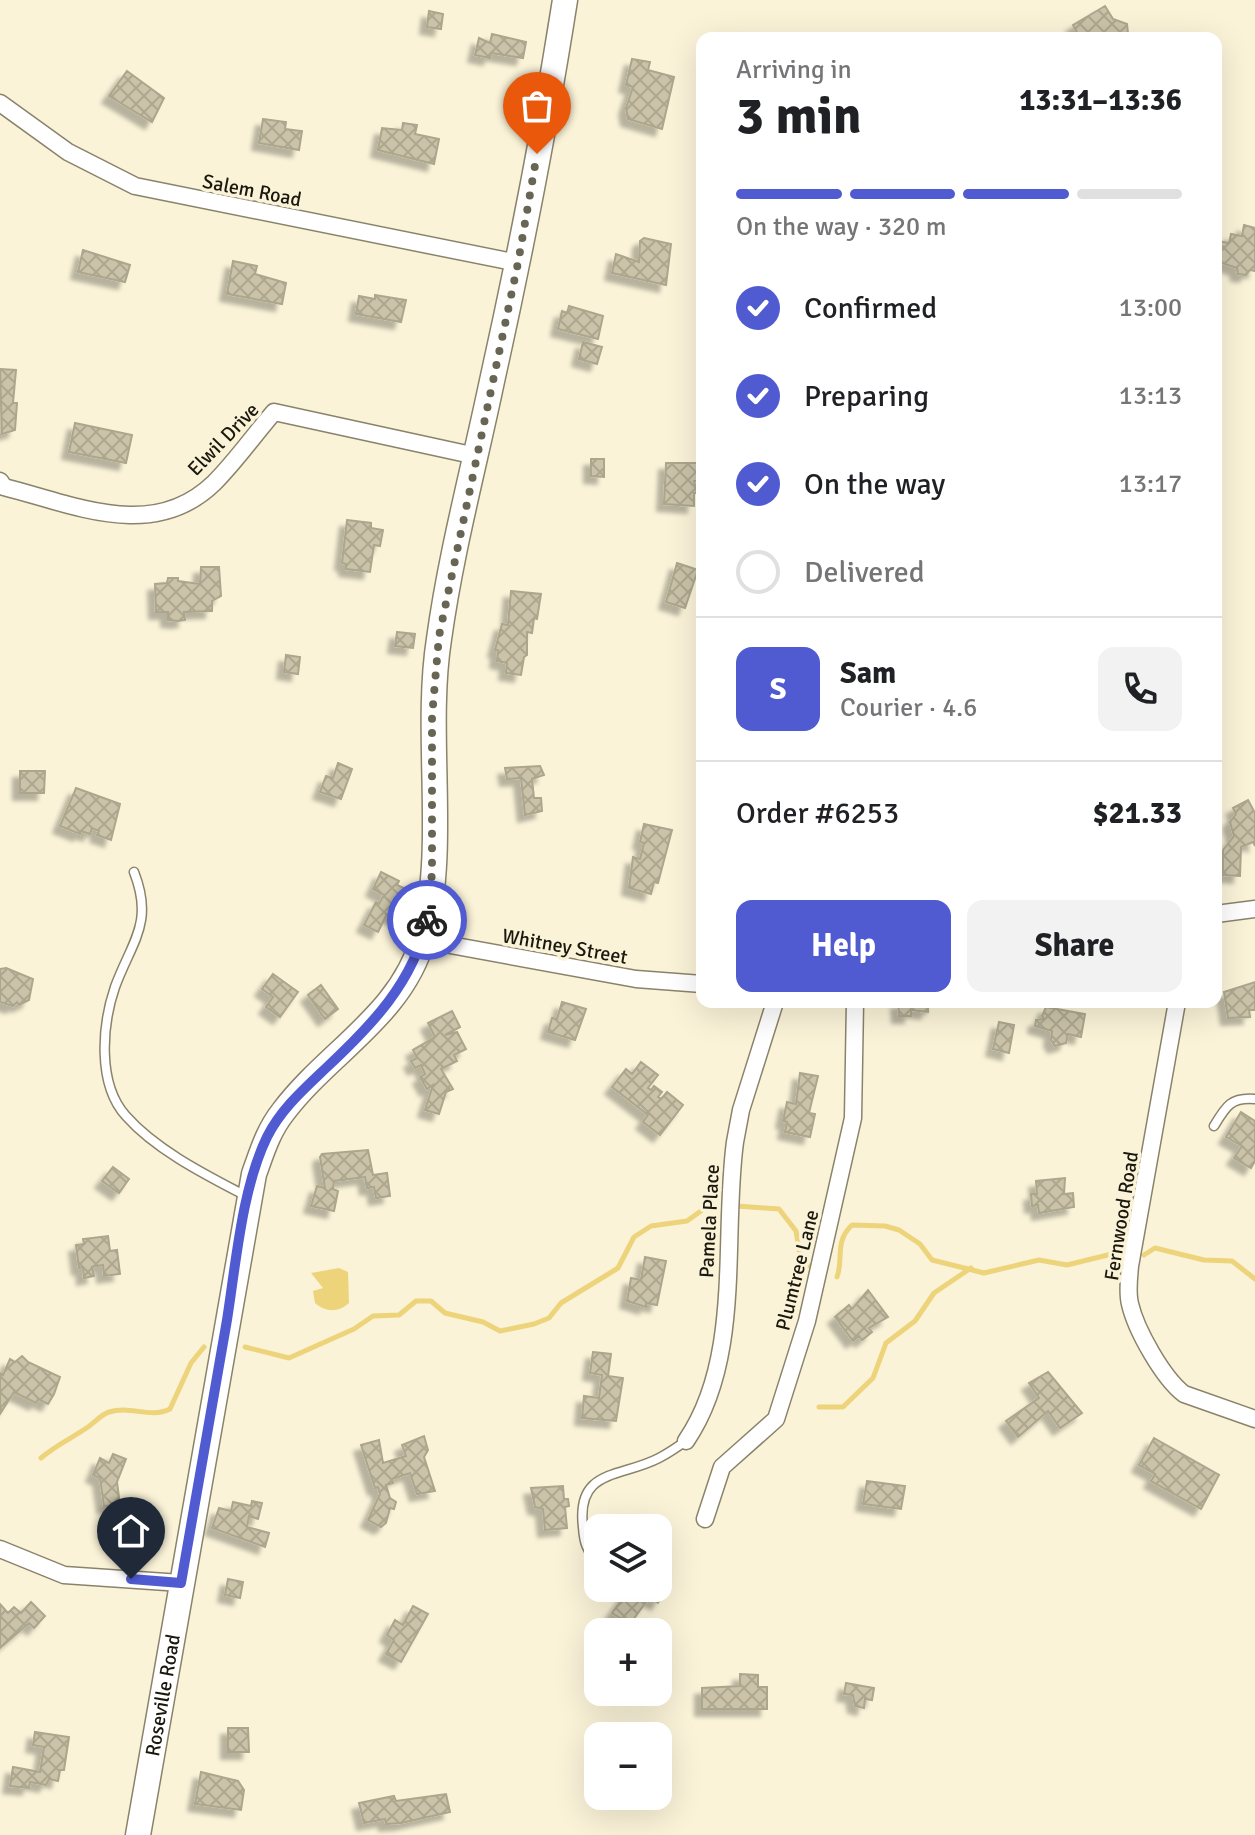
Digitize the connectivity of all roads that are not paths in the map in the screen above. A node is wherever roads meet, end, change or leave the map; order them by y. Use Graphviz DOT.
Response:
graph roads {
  1 [pos="565,0"];
  2 [pos="0,103"];
  3 [pos="518,263"];
  4 [pos="476,456"];
  5 [pos="1,487"];
  6 [pos="134,872"];
  7 [pos="1255,909"];
  8 [pos="1222,913"];
  9 [pos="423,940"];
  10 [pos="696,979"];
  11 [pos="773,1008"];
  12 [pos="855,1008"];
  13 [pos="1176,1008"];
  14 [pos="1255,1099"];
  15 [pos="1214,1126"];
  16 [pos="249,1198"];
  17 [pos="1255,1419"];
  18 [pos="686,1441"];
  19 [pos="705,1519"];
  20 [pos="584,1529"];
  21 [pos="0,1549"];
  22 [pos="181,1583"];
  23 [pos="138,1835"];
  1 -- 3 [label="street, Roseville Road"];
  2 -- 3 [label="street, Salem Road"];
  3 -- 4 [label="street, Roseville Road"];
  4 -- 5 [label="street, Elwil Drive"];
  4 -- 9 [label="street, Roseville Road"];
  6 -- 16 [label="lane"];
  7 -- 8 [label="street"];
  9 -- 10 [label="street, Whitney Street"];
  9 -- 16 [label="street, Roseville Road"];
  11 -- 18 [label="street, Pamela Place"];
  12 -- 19 [label="street, Plumtree Lane"];
  13 -- 17 [label="street, Fernwood Road"];
  14 -- 15 [label="lane"];
  16 -- 22 [label="street, Roseville Road"];
  18 -- 20 [label="lane"];
  21 -- 22 [label="street"];
  22 -- 23 [label="street, Roseville Road"];
}
